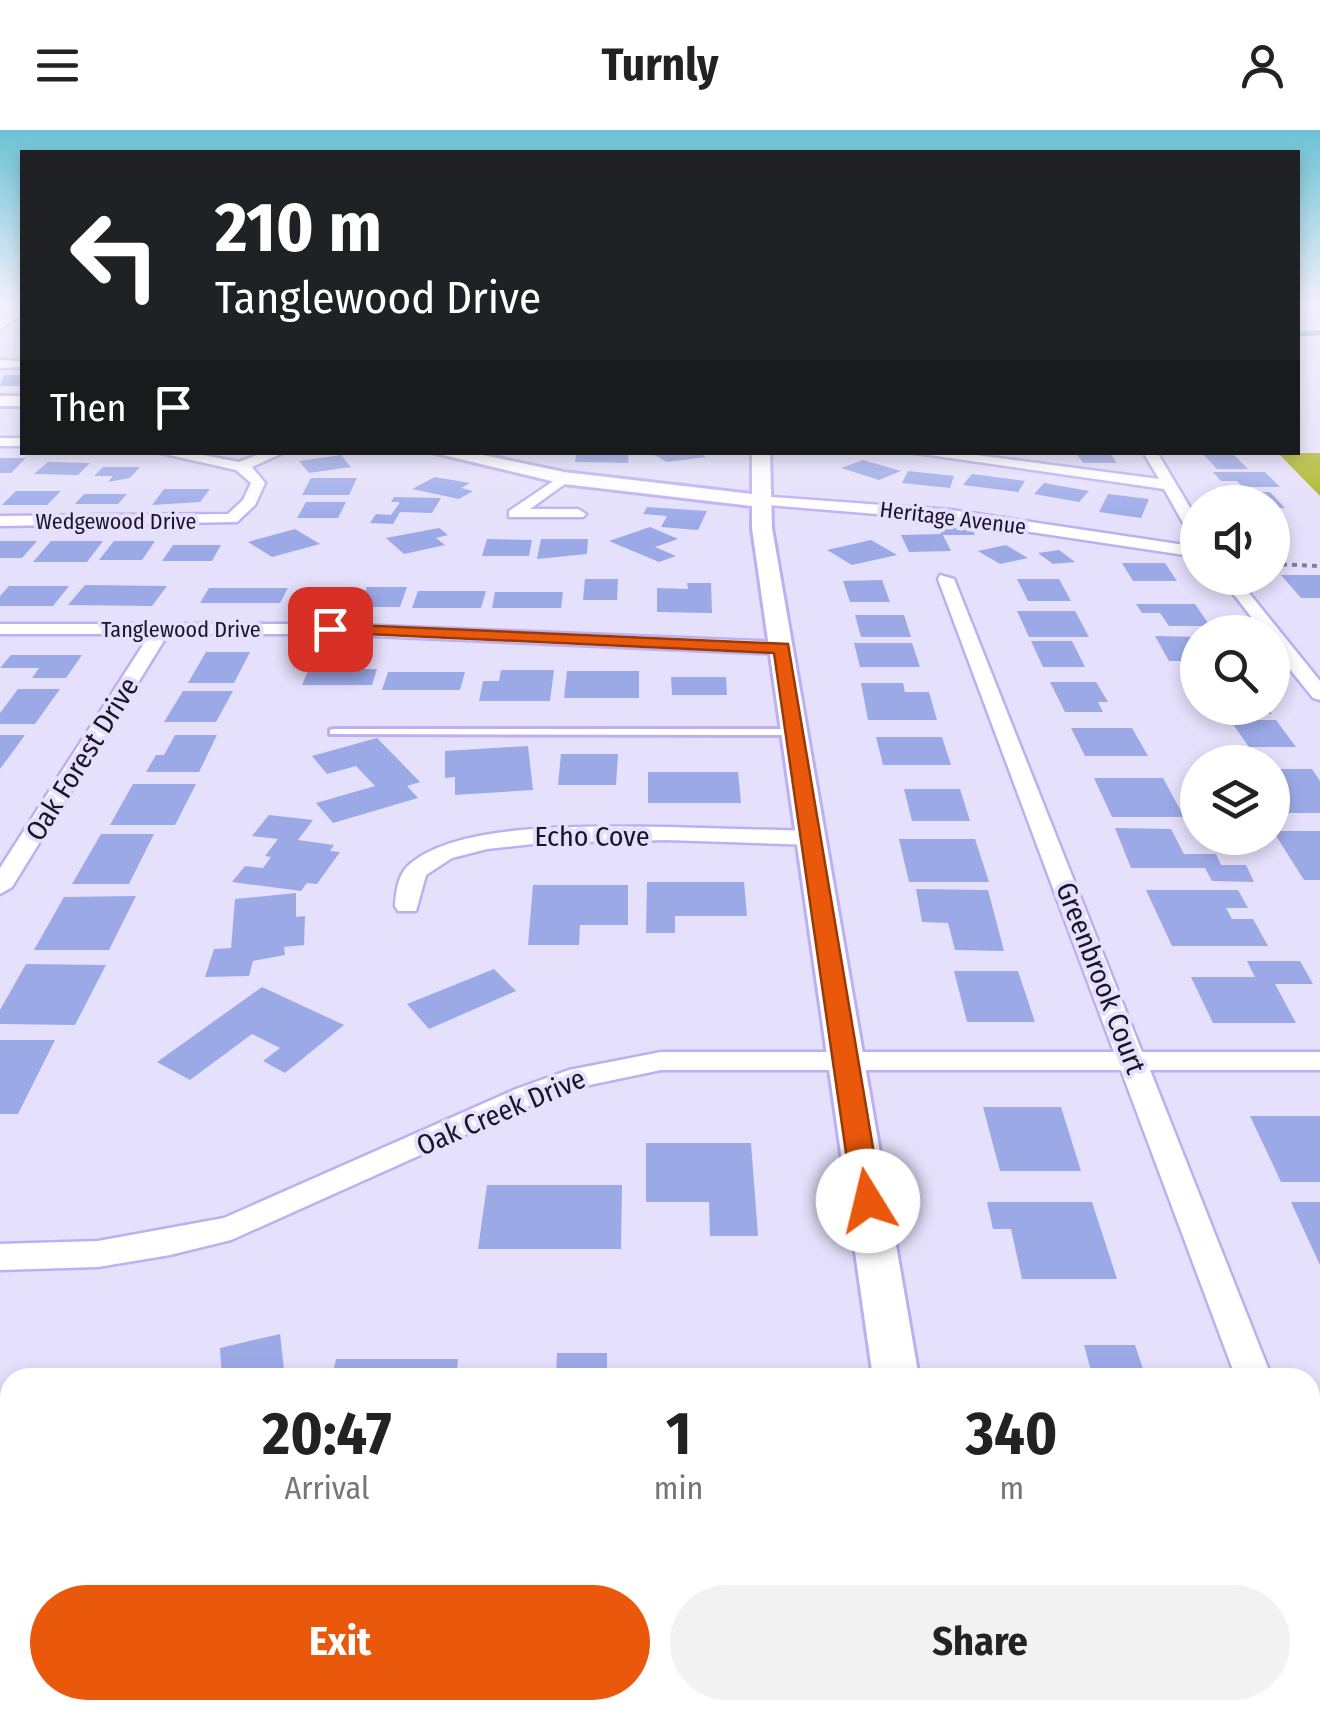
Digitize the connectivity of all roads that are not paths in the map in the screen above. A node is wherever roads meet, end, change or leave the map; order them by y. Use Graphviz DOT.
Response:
graph roads {
  1 [pos="178,455"];
  2 [pos="270,455"];
  3 [pos="454,455"];
  4 [pos="761,455"];
  5 [pos="939,455"];
  6 [pos="1152,455"];
  7 [pos="240,467"];
  8 [pos="564,478"];
  9 [pos="1168,485"];
  10 [pos="760,496"];
  11 [pos="1180,505"];
  12 [pos="578,514"];
  13 [pos="0,521"];
  14 [pos="1180,534"];
  15 [pos="1180,549"];
  16 [pos="946,579"];
  17 [pos="1242,595"];
  18 [pos="1258,615"];
  19 [pos="0,629"];
  20 [pos="162,630"];
  21 [pos="782,648"];
  22 [pos="1290,656"];
  23 [pos="1320,694"];
  24 [pos="334,732"];
  25 [pos="795,732"];
  26 [pos="812,838"];
  27 [pos="0,887"];
  28 [pos="406,906"];
  29 [pos="845,1060"];
  30 [pos="1134,1061"];
  31 [pos="1320,1061"];
  32 [pos="0,1257"];
  33 [pos="894,1368"];
  34 [pos="1250,1368"];
  1 -- 7 [label="street"];
  2 -- 7 [label="street"];
  3 -- 8 [label="street, Heritage Avenue"];
  4 -- 10 [label="street"];
  5 -- 9 [label="street"];
  6 -- 9 [label="street"];
  7 -- 13 [label="street, Wedgewood Drive"];
  8 -- 10 [label="street, Heritage Avenue"];
  8 -- 12 [label="street"];
  9 -- 11 [label="street"];
  10 -- 14 [label="street, Heritage Avenue"];
  10 -- 15 [label="street, Heritage Avenue"];
  10 -- 21 [label="street"];
  16 -- 30 [label="street, Greenbrook Court"];
  17 -- 18 [label="street"];
  19 -- 20 [label="street, Tanglewood Drive"];
  20 -- 21 [label="street, Tanglewood Drive"];
  20 -- 27 [label="street, Oak Forest Drive"];
  21 -- 25 [label="street"];
  22 -- 23 [label="street"];
  24 -- 25 [label="lane"];
  25 -- 26 [label="street"];
  26 -- 28 [label="street, Echo Cove"];
  26 -- 29 [label="street"];
  29 -- 30 [label="street, Oak Creek Drive"];
  29 -- 32 [label="street, Oak Creek Drive"];
  29 -- 33 [label="street"];
  30 -- 31 [label="street, Oak Creek Drive"];
  30 -- 34 [label="street, Greenbrook Court"];
}
